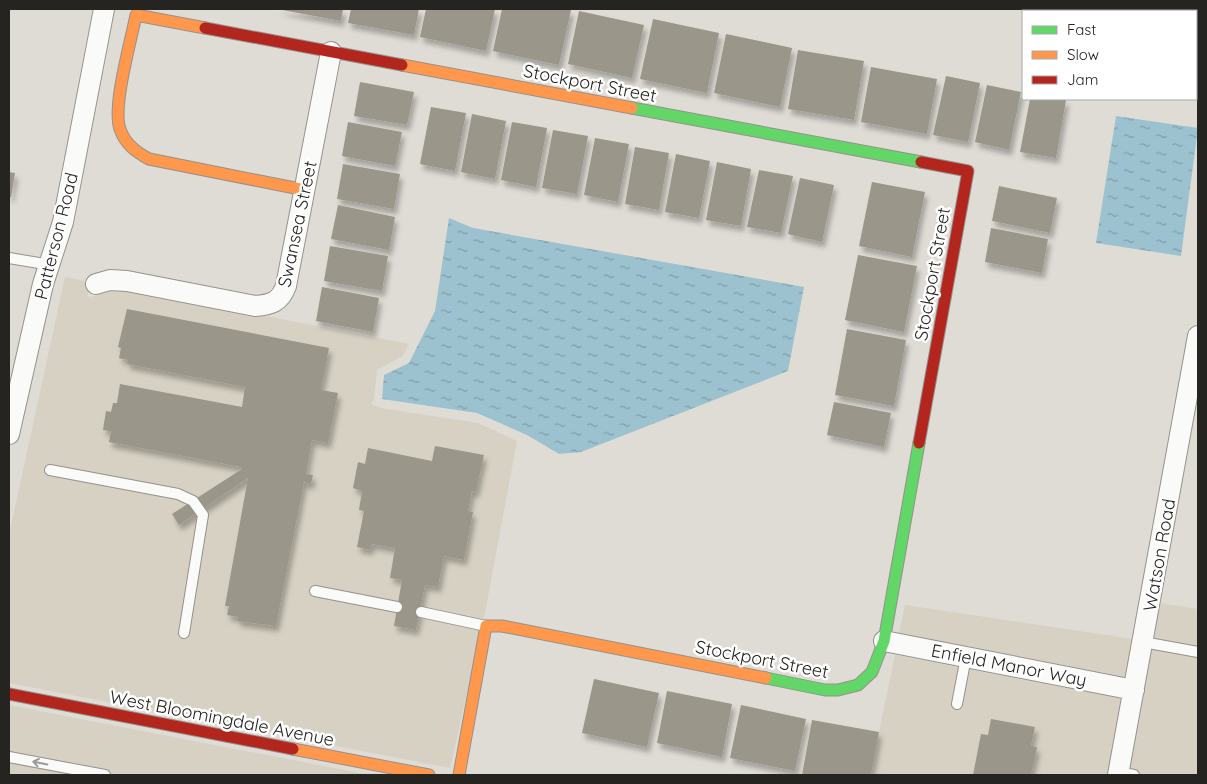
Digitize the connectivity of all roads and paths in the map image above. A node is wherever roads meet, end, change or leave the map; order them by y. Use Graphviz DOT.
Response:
graph roads {
  1 [pos="104,9"];
  2 [pos="331,52"];
  3 [pos="304,190"];
  4 [pos="9,258"];
  5 [pos="51,264"];
  6 [pos="96,284"];
  7 [pos="1198,336"];
  8 [pos="9,434"];
  9 [pos="50,470"];
  10 [pos="315,591"];
  11 [pos="397,607"];
  12 [pos="421,612"];
  13 [pos="486,626"];
  14 [pos="184,633"];
  15 [pos="884,641"];
  16 [pos="1143,642"];
  17 [pos="1198,652"];
  18 [pos="966,657"];
  19 [pos="1134,690"];
  20 [pos="9,694"];
  21 [pos="957,704"];
  22 [pos="9,757"];
  23 [pos="78,773"];
  24 [pos="1123,774"];
  25 [pos="105,775"];
  26 [pos="429,775"];
  27 [pos="459,775"];
  1 -- 5 [label="street, Patterson Road"];
  2 -- 3 [label="street, Swansea Street"];
  2 -- 3 [label="street, Stockport Street"];
  2 -- 15 [label="street, Stockport Street"];
  3 -- 6 [label="street, Swansea Street"];
  4 -- 5 [label="lane"];
  5 -- 8 [label="street, Patterson Road"];
  7 -- 16 [label="street, Watson Road"];
  9 -- 14 [label="lane"];
  10 -- 11 [label="lane"];
  12 -- 13 [label="lane"];
  13 -- 15 [label="street, Stockport Street"];
  13 -- 27 [label="street"];
  15 -- 18 [label="street, Enfield Manor Way"];
  16 -- 17 [label="lane"];
  16 -- 19 [label="street, Watson Road"];
  18 -- 19 [label="street, Enfield Manor Way"];
  18 -- 21 [label="lane"];
  19 -- 24 [label="street, Watson Road"];
  20 -- 26 [label="street, West Bloomingdale Avenue"];
  23 -- 22 [label="lane, one-way"];
  23 -- 25 [label="lane"];
}
